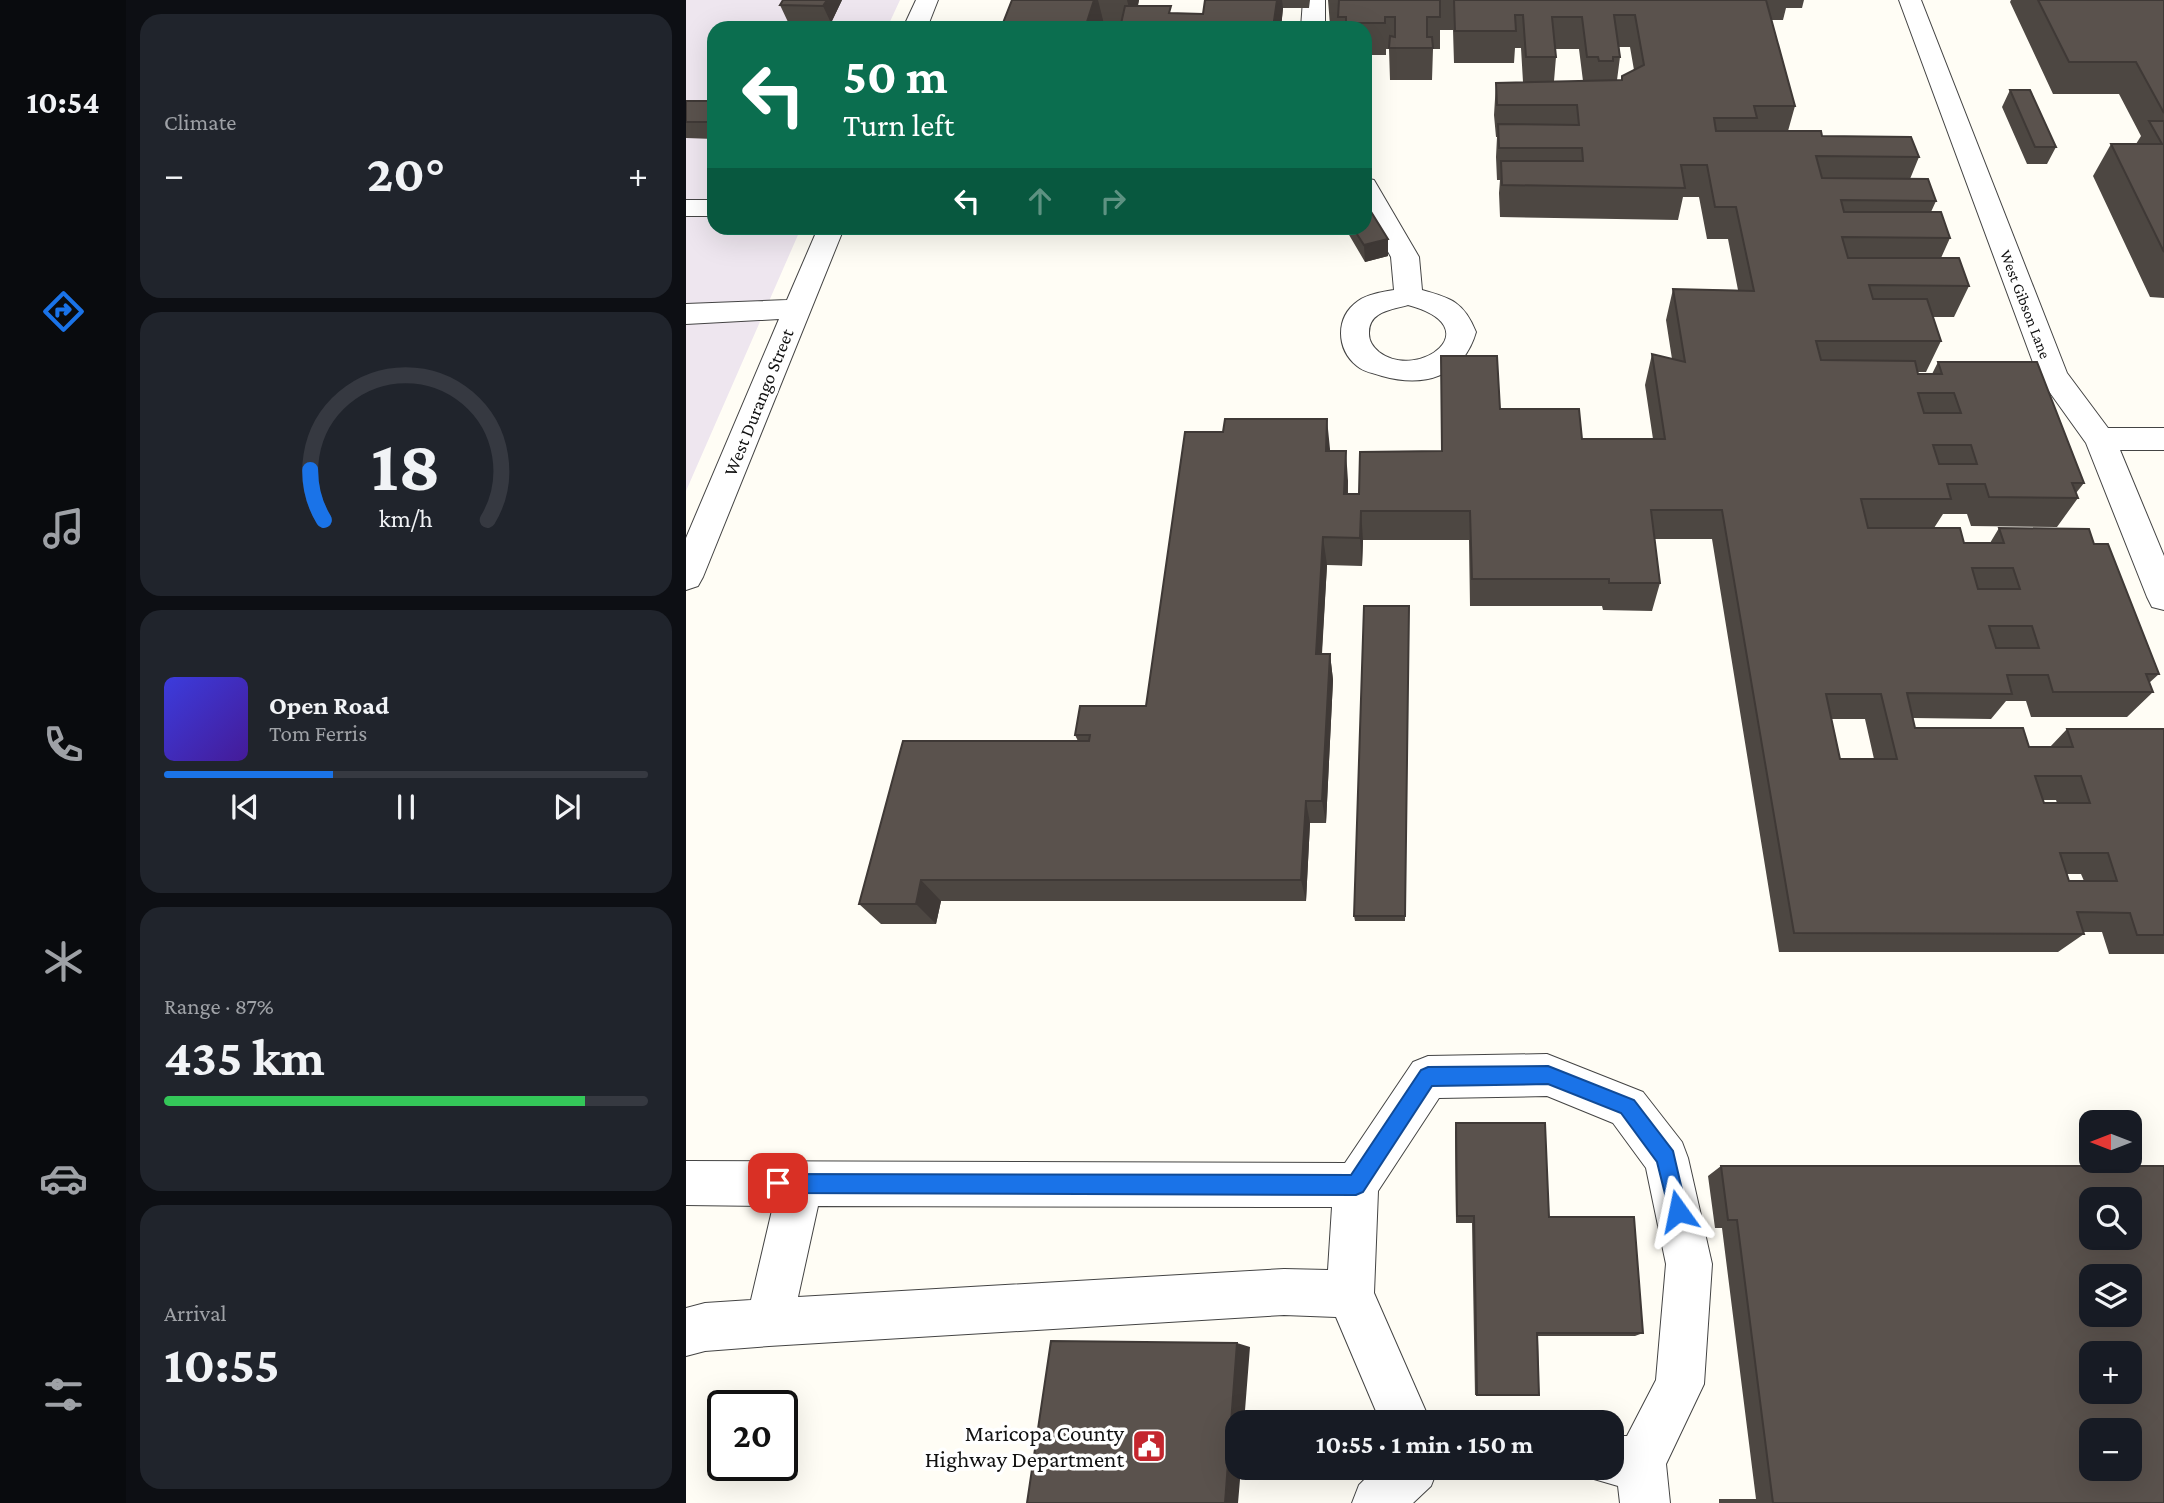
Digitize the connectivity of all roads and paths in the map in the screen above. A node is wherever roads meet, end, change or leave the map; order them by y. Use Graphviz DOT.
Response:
graph roads {
  1 [pos="927,0"];
  2 [pos="1314,0"];
  3 [pos="1910,0"];
  4 [pos="918,21"];
  5 [pos="1313,21"];
  6 [pos="1372,198"];
  7 [pos="686,208"];
  8 [pos="707,208"];
  9 [pos="828,235"];
  10 [pos="1408,296"];
  11 [pos="797,309"];
  12 [pos="686,314"];
  13 [pos="2100,439"];
  14 [pos="2164,439"];
  15 [pos="686,577"];
  16 [pos="2164,597"];
  17 [pos="686,1183"];
  18 [pos="801,1184"];
  19 [pos="1356,1185"];
  20 [pos="1350,1294"];
  21 [pos="769,1322"];
  22 [pos="686,1332"];
  23 [pos="1400,1410"];
  24 [pos="1633,1475"];
  25 [pos="1401,1480"];
  26 [pos="1377,1503"];
  1 -- 4 [label="street"];
  2 -- 5 [label="street"];
  3 -- 13 [label="street, West Gibson Lane"];
  6 -- 10 [label="street"];
  7 -- 8 [label="street"];
  9 -- 11 [label="street, West Durango Street"];
  11 -- 12 [label="street"];
  11 -- 15 [label="street, West Durango Street"];
  13 -- 14 [label="street"];
  13 -- 16 [label="street, West Gibson Lane"];
  17 -- 18 [label="street"];
  18 -- 19 [label="street"];
  18 -- 21 [label="street"];
  19 -- 20 [label="street"];
  19 -- 24 [label="street"];
  20 -- 21 [label="street"];
  20 -- 23 [label="street"];
  21 -- 22 [label="street"];
  25 -- 26 [label="street"];
}
